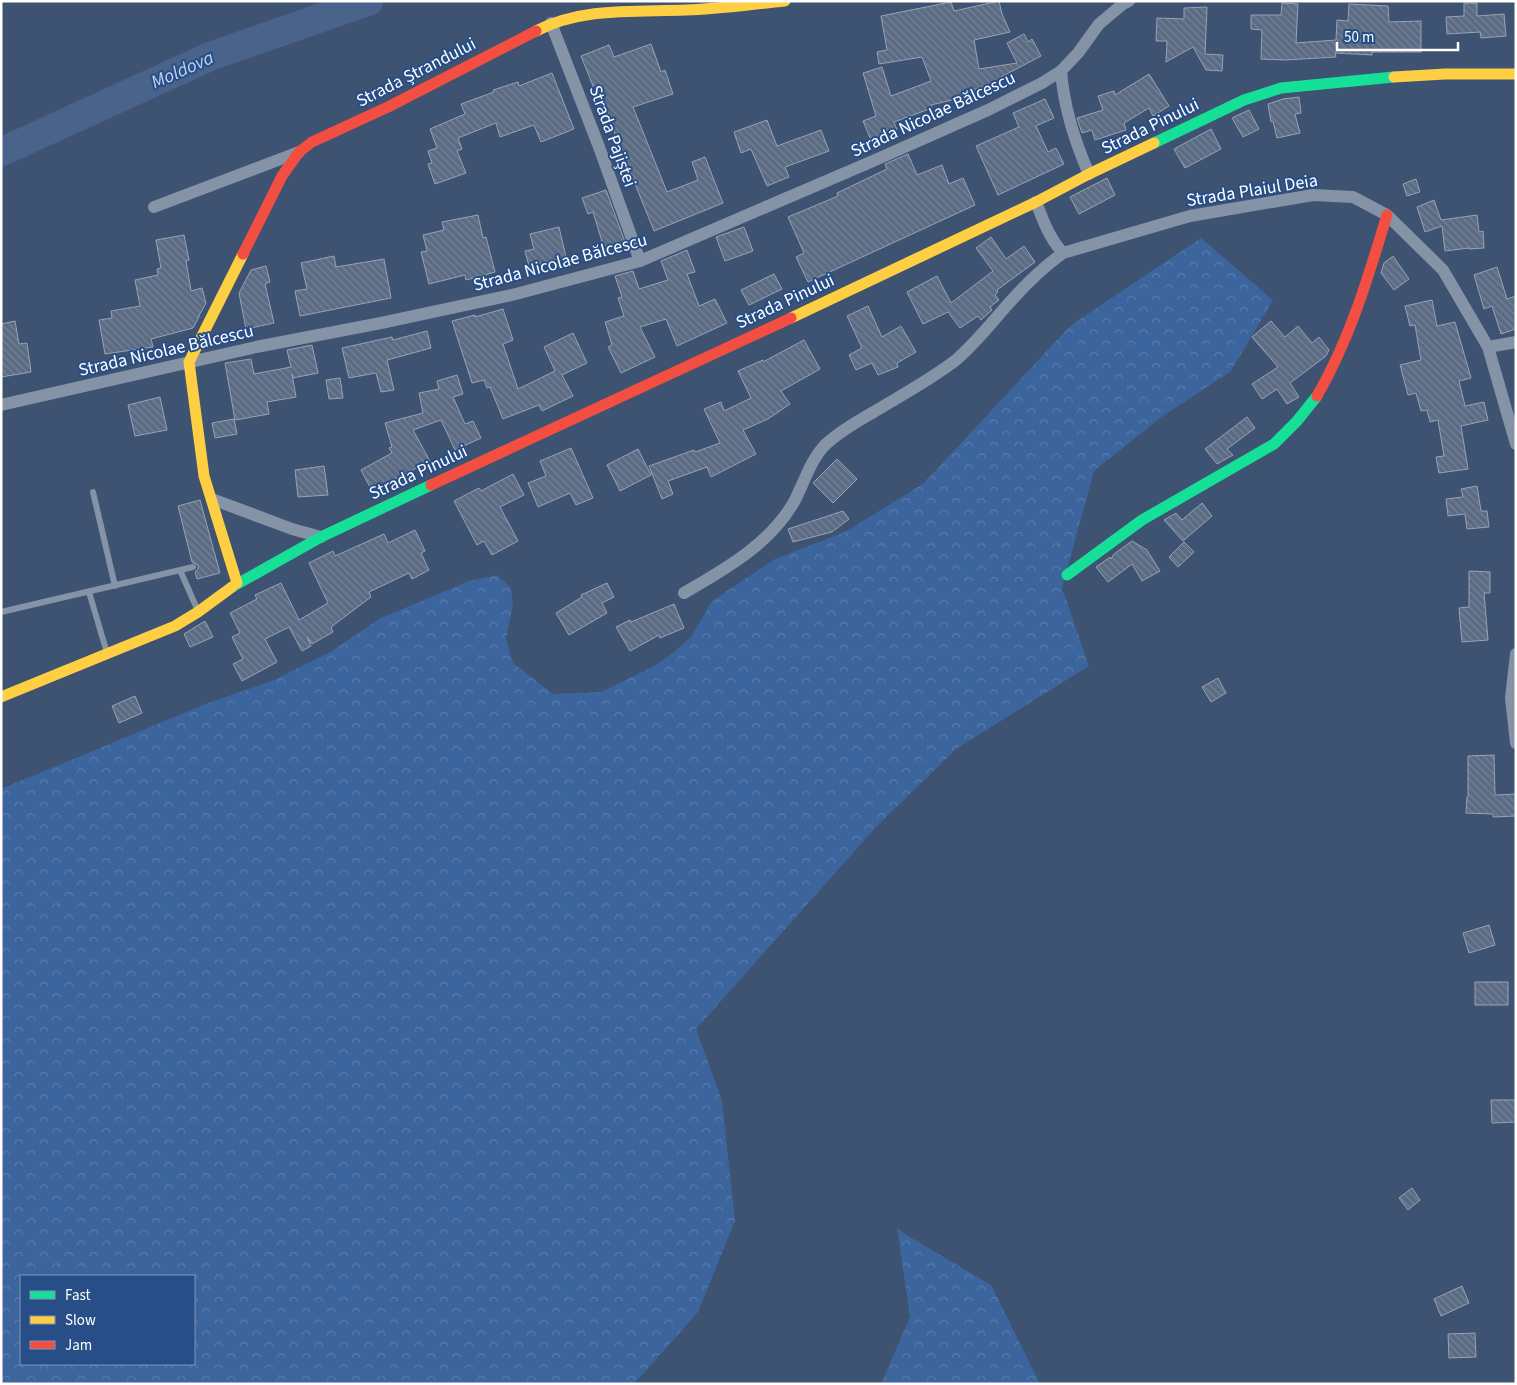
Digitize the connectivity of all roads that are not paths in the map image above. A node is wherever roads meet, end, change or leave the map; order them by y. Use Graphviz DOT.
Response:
graph roads {
  1 [pos="785,1"];
  2 [pos="1129,1"];
  3 [pos="551,23"];
  4 [pos="1061,71"];
  5 [pos="1516,74"];
  6 [pos="298,152"];
  7 [pos="1089,174"];
  8 [pos="1036,202"];
  9 [pos="154,207"];
  10 [pos="1387,215"];
  11 [pos="1063,253"];
  12 [pos="640,261"];
  13 [pos="1516,342"];
  14 [pos="1488,347"];
  15 [pos="189,362"];
  16 [pos="1,405"];
  17 [pos="1516,444"];
  18 [pos="93,492"];
  19 [pos="212,498"];
  20 [pos="321,537"];
  21 [pos="193,567"];
  22 [pos="180,570"];
  23 [pos="1067,575"];
  24 [pos="237,583"];
  25 [pos="115,586"];
  26 [pos="89,592"];
  27 [pos="684,593"];
  28 [pos="1,612"];
  29 [pos="198,612"];
  30 [pos="107,653"];
  31 [pos="1516,654"];
  32 [pos="1,697"];
  33 [pos="1516,743"];
  1 -- 3 [label="street, Strada Ștrandului"];
  2 -- 4 [label="street, Strada Nicolae Bălcescu"];
  3 -- 6 [label="street, Strada Ștrandului"];
  3 -- 12 [label="street, Strada Pajiștei"];
  4 -- 7 [label="street"];
  4 -- 12 [label="street, Strada Nicolae Bălcescu"];
  5 -- 7 [label="street, Strada Pinului"];
  6 -- 9 [label="street"];
  6 -- 15 [label="street, Strada Ștrandului"];
  7 -- 8 [label="street, Strada Pinului"];
  8 -- 11 [label="street"];
  8 -- 20 [label="street, Strada Pinului"];
  10 -- 11 [label="street, Strada Plaiul Deia"];
  10 -- 14 [label="street, Strada Plaiul Deia"];
  10 -- 23 [label="street"];
  11 -- 27 [label="street"];
  12 -- 15 [label="street, Strada Nicolae Bălcescu"];
  13 -- 14 [label="street"];
  14 -- 17 [label="street, Strada Plaiul Deia"];
  15 -- 16 [label="street, Strada Nicolae Bălcescu"];
  15 -- 19 [label="street"];
  18 -- 25 [label="lane"];
  19 -- 20 [label="street"];
  19 -- 24 [label="street"];
  20 -- 24 [label="street, Strada Pinului"];
  21 -- 22 [label="lane"];
  22 -- 25 [label="lane"];
  22 -- 29 [label="lane"];
  24 -- 29 [label="street, Strada Pinului"];
  25 -- 26 [label="lane"];
  26 -- 28 [label="lane"];
  26 -- 30 [label="lane"];
  29 -- 30 [label="street, Strada Pinului"];
  30 -- 32 [label="street, Strada Pinului"];
  31 -- 33 [label="street"];
}
